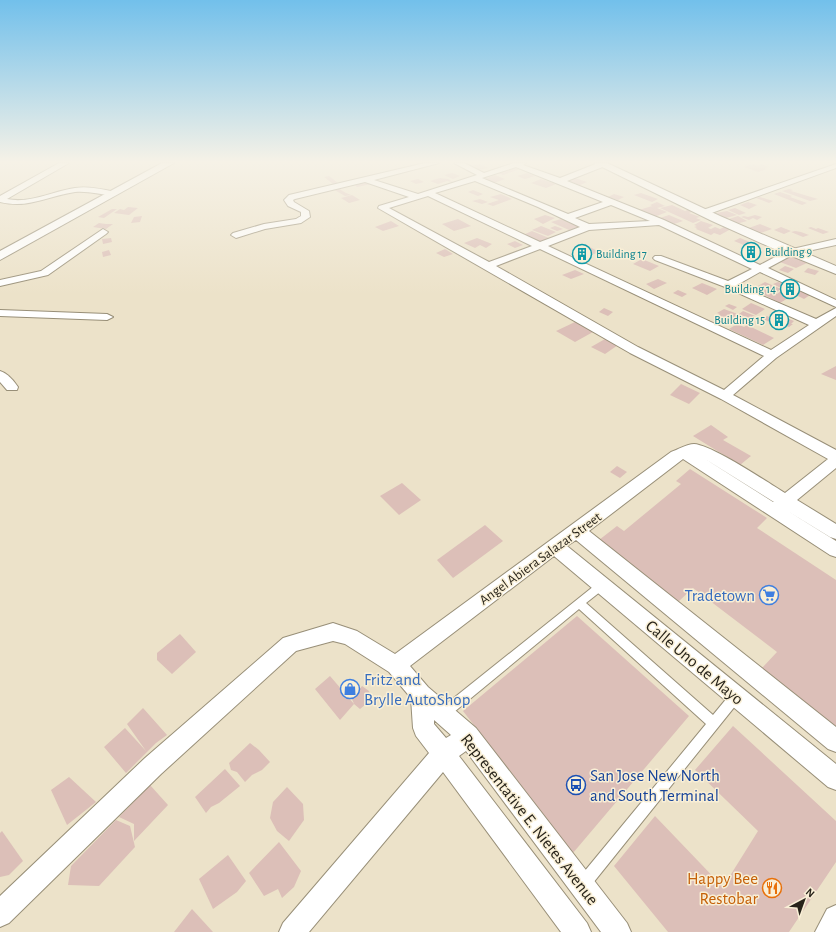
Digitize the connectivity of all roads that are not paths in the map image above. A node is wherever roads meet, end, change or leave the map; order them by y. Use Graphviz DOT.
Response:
graph roads {
  1 [pos="89,206"];
  2 [pos="296,206"];
  3 [pos="386,206"];
  4 [pos="458,206"];
  5 [pos="544,206"];
  6 [pos="598,206"];
  7 [pos="621,206"];
  8 [pos="689,206"];
  9 [pos="721,206"];
  10 [pos="703,213"];
  11 [pos="566,218"];
  12 [pos="661,222"];
  13 [pos="588,227"];
  14 [pos="103,232"];
  15 [pos="236,235"];
  16 [pos="836,242"];
  17 [pos="541,247"];
  18 [pos="791,252"];
  19 [pos="0,256"];
  20 [pos="658,258"];
  21 [pos="488,266"];
  22 [pos="760,270"];
  23 [pos="836,270"];
  24 [pos="0,283"];
  25 [pos="729,285"];
  26 [pos="836,304"];
  27 [pos="836,311"];
  28 [pos="0,312"];
  29 [pos="107,317"];
  30 [pos="816,324"];
  31 [pos="772,356"];
  32 [pos="0,375"];
  33 [pos="12,387"];
  34 [pos="726,396"];
  35 [pos="836,459"];
  36 [pos="779,505"];
  37 [pos="577,531"];
  38 [pos="836,532"];
  39 [pos="554,546"];
  40 [pos="836,550"];
  41 [pos="602,585"];
  42 [pos="580,604"];
  43 [pos="396,665"];
  44 [pos="736,696"];
  45 [pos="433,721"];
  46 [pos="713,724"];
  47 [pos="468,736"];
  48 [pos="836,741"];
  49 [pos="444,753"];
  50 [pos="836,779"];
  51 [pos="582,886"];
  52 [pos="0,914"];
  53 [pos="836,918"];
  54 [pos="292,932"];
  55 [pos="578,932"];
  56 [pos="618,932"];
  57 [pos="828,932"];
  1 -- 19 [label="street"];
  2 -- 15 [label="street"];
  3 -- 21 [label="street"];
  4 -- 17 [label="street"];
  5 -- 11 [label="street"];
  6 -- 11 [label="street"];
  7 -- 12 [label="street"];
  8 -- 10 [label="street"];
  9 -- 10 [label="street"];
  10 -- 18 [label="street"];
  11 -- 13 [label="street"];
  12 -- 13 [label="street"];
  12 -- 22 [label="street"];
  13 -- 17 [label="street"];
  14 -- 24 [label="street"];
  16 -- 18 [label="street"];
  17 -- 21 [label="street"];
  17 -- 31 [label="street"];
  18 -- 22 [label="street"];
  18 -- 23 [label="street"];
  20 -- 25 [label="street"];
  21 -- 34 [label="street"];
  22 -- 25 [label="street"];
  22 -- 26 [label="street"];
  25 -- 30 [label="street"];
  27 -- 30 [label="street"];
  28 -- 29 [label="street"];
  30 -- 31 [label="street"];
  31 -- 34 [label="street"];
  32 -- 33 [label="street"];
  34 -- 35 [label="street"];
  35 -- 36 [label="street"];
  36 -- 37 [label="street, Angel Abiera Salazar Street"];
  36 -- 38 [label="street"];
  36 -- 40 [label="street"];
  37 -- 39 [label="street, Angel Abiera Salazar Street"];
  37 -- 48 [label="street, Calle Uno de Mayo"];
  39 -- 41 [label="street, Calle Uno de Mayo"];
  39 -- 43 [label="street, Angel Abiera Salazar Street"];
  41 -- 42 [label="lane"];
  41 -- 44 [label="street, Calle Uno de Mayo"];
  42 -- 45 [label="lane"];
  42 -- 46 [label="lane"];
  43 -- 45 [label="street"];
  43 -- 52 [label="street"];
  44 -- 46 [label="lane"];
  44 -- 50 [label="street, Calle Uno de Mayo"];
  45 -- 47 [label="street, Representative E. Nietes Avenue"];
  45 -- 49 [label="street, Representative E. Nietes Avenue"];
  46 -- 51 [label="lane"];
  47 -- 49 [label="street"];
  47 -- 51 [label="street, Representative E. Nietes Avenue"];
  49 -- 54 [label="street"];
  49 -- 55 [label="street, Representative E. Nietes Avenue"];
  51 -- 56 [label="street, Representative E. Nietes Avenue"];
  53 -- 57 [label="street"];
}
